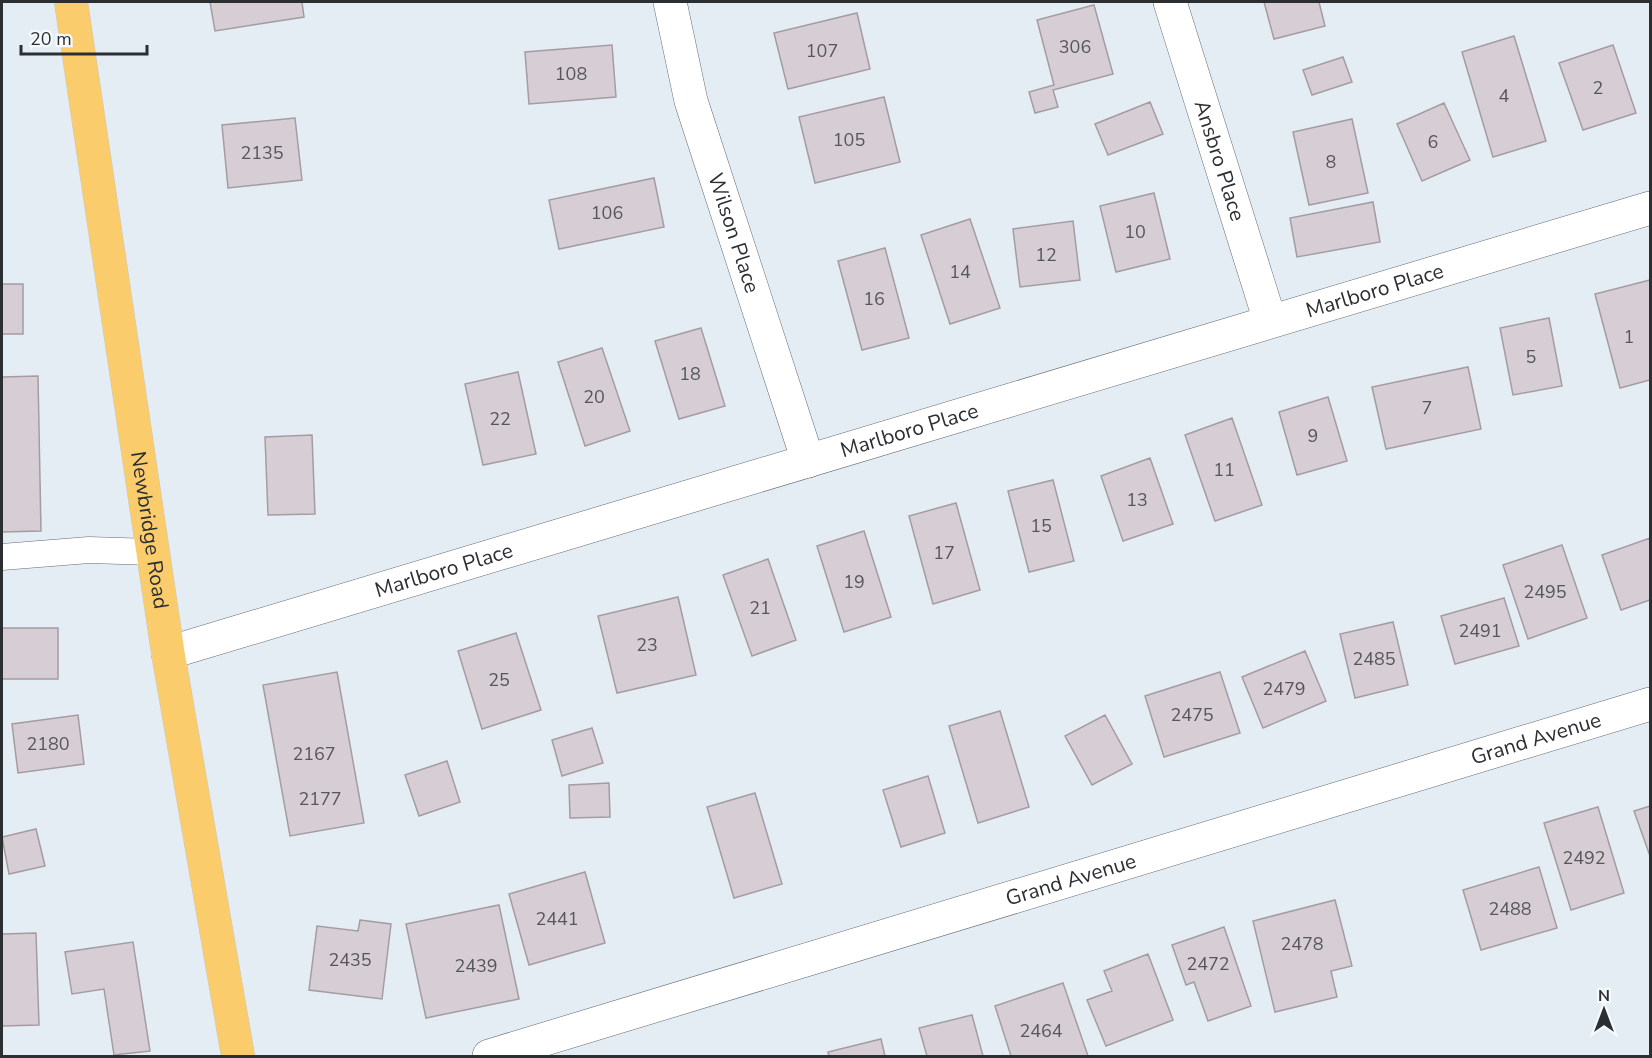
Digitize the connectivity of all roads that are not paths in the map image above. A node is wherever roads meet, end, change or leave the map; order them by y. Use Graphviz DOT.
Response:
graph roads {
  1 [pos="70,2"];
  2 [pos="670,2"];
  3 [pos="1170,2"];
  4 [pos="1650,208"];
  5 [pos="1270,321"];
  6 [pos="808,461"];
  7 [pos="153,552"];
  8 [pos="2,557"];
  9 [pos="168,653"];
  10 [pos="1650,704"];
  11 [pos="238,1056"];
  12 [pos="489,1056"];
  1 -- 7 [label="main road, Newbridge Road"];
  2 -- 6 [label="street, Wilson Place"];
  3 -- 5 [label="street, Ansbro Place"];
  4 -- 5 [label="street, Marlboro Place"];
  5 -- 6 [label="street, Marlboro Place"];
  6 -- 9 [label="street, Marlboro Place"];
  7 -- 8 [label="lane"];
  7 -- 9 [label="main road, Newbridge Road"];
  9 -- 11 [label="main road, Newbridge Road"];
  10 -- 12 [label="street, Grand Avenue"];
}
